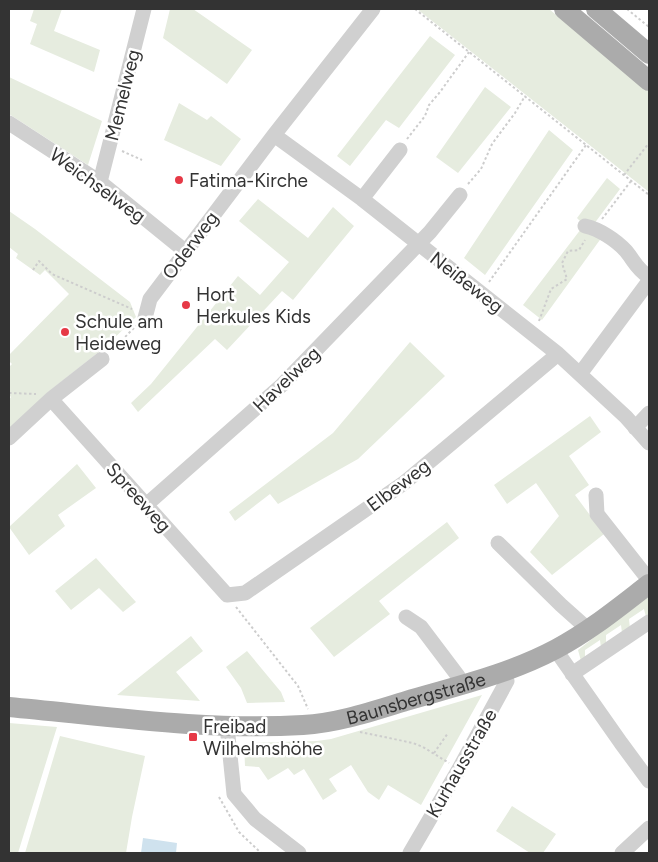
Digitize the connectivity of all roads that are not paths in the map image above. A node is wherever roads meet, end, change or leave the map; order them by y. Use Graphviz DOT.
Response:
graph roads {
  1 [pos="144,9"];
  2 [pos="373,9"];
  3 [pos="564,9"];
  4 [pos="596,9"];
  5 [pos="649,54"];
  6 [pos="649,81"];
  7 [pos="9,123"];
  8 [pos="274,135"];
  9 [pos="400,150"];
  10 [pos="100,182"];
  11 [pos="460,195"];
  12 [pos="362,199"];
  13 [pos="591,227"];
  14 [pos="418,244"];
  15 [pos="185,251"];
  16 [pos="649,279"];
  17 [pos="145,318"];
  18 [pos="558,354"];
  19 [pos="102,359"];
  20 [pos="580,374"];
  21 [pos="51,399"];
  22 [pos="649,413"];
  23 [pos="635,428"];
  24 [pos="9,438"];
  25 [pos="649,443"];
  26 [pos="596,496"];
  27 [pos="146,505"];
  28 [pos="498,543"];
  29 [pos="649,580"];
  30 [pos="649,584"];
  31 [pos="227,595"];
  32 [pos="406,617"];
  33 [pos="649,622"];
  34 [pos="589,630"];
  35 [pos="555,649"];
  36 [pos="503,673"];
  37 [pos="572,674"];
  38 [pos="461,685"];
  39 [pos="9,707"];
  40 [pos="227,726"];
  41 [pos="649,781"];
  42 [pos="649,828"];
  43 [pos="299,853"];
  44 [pos="410,853"];
  45 [pos="622,853"];
  1 -- 10 [label="street, Memelweg"];
  2 -- 8 [label="street, Oderweg"];
  3 -- 6 [label="main road"];
  4 -- 5 [label="main road"];
  7 -- 10 [label="street, Weichselweg"];
  8 -- 12 [label="street, Neißeweg"];
  8 -- 15 [label="street, Oderweg"];
  9 -- 12 [label="street"];
  10 -- 15 [label="street, Weichselweg"];
  11 -- 14 [label="street, Havelweg"];
  12 -- 14 [label="street, Neißeweg"];
  13 -- 16 [label="street"];
  14 -- 18 [label="street, Neißeweg"];
  14 -- 27 [label="street, Havelweg"];
  15 -- 17 [label="street, Oderweg"];
  16 -- 20 [label="street"];
  18 -- 20 [label="street, Neißeweg"];
  18 -- 31 [label="street, Elbeweg"];
  19 -- 21 [label="street"];
  20 -- 23 [label="street, Neißeweg"];
  21 -- 24 [label="street"];
  21 -- 27 [label="street, Spreeweg"];
  22 -- 23 [label="street"];
  23 -- 25 [label="street, Neißeweg"];
  26 -- 29 [label="street"];
  27 -- 31 [label="street, Spreeweg"];
  28 -- 34 [label="street"];
  30 -- 34 [label="main road, Baunsbergstraße"];
  32 -- 38 [label="street"];
  33 -- 37 [label="street"];
  34 -- 35 [label="main road, Baunsbergstraße"];
  35 -- 36 [label="main road, Baunsbergstraße"];
  35 -- 37 [label="street"];
  36 -- 38 [label="main road, Baunsbergstraße"];
  36 -- 44 [label="street, Kurhausstraße"];
  37 -- 41 [label="street"];
  38 -- 40 [label="main road, Baunsbergstraße"];
  39 -- 40 [label="main road, Baunsbergstraße"];
  40 -- 43 [label="street"];
  42 -- 45 [label="street"];
}
